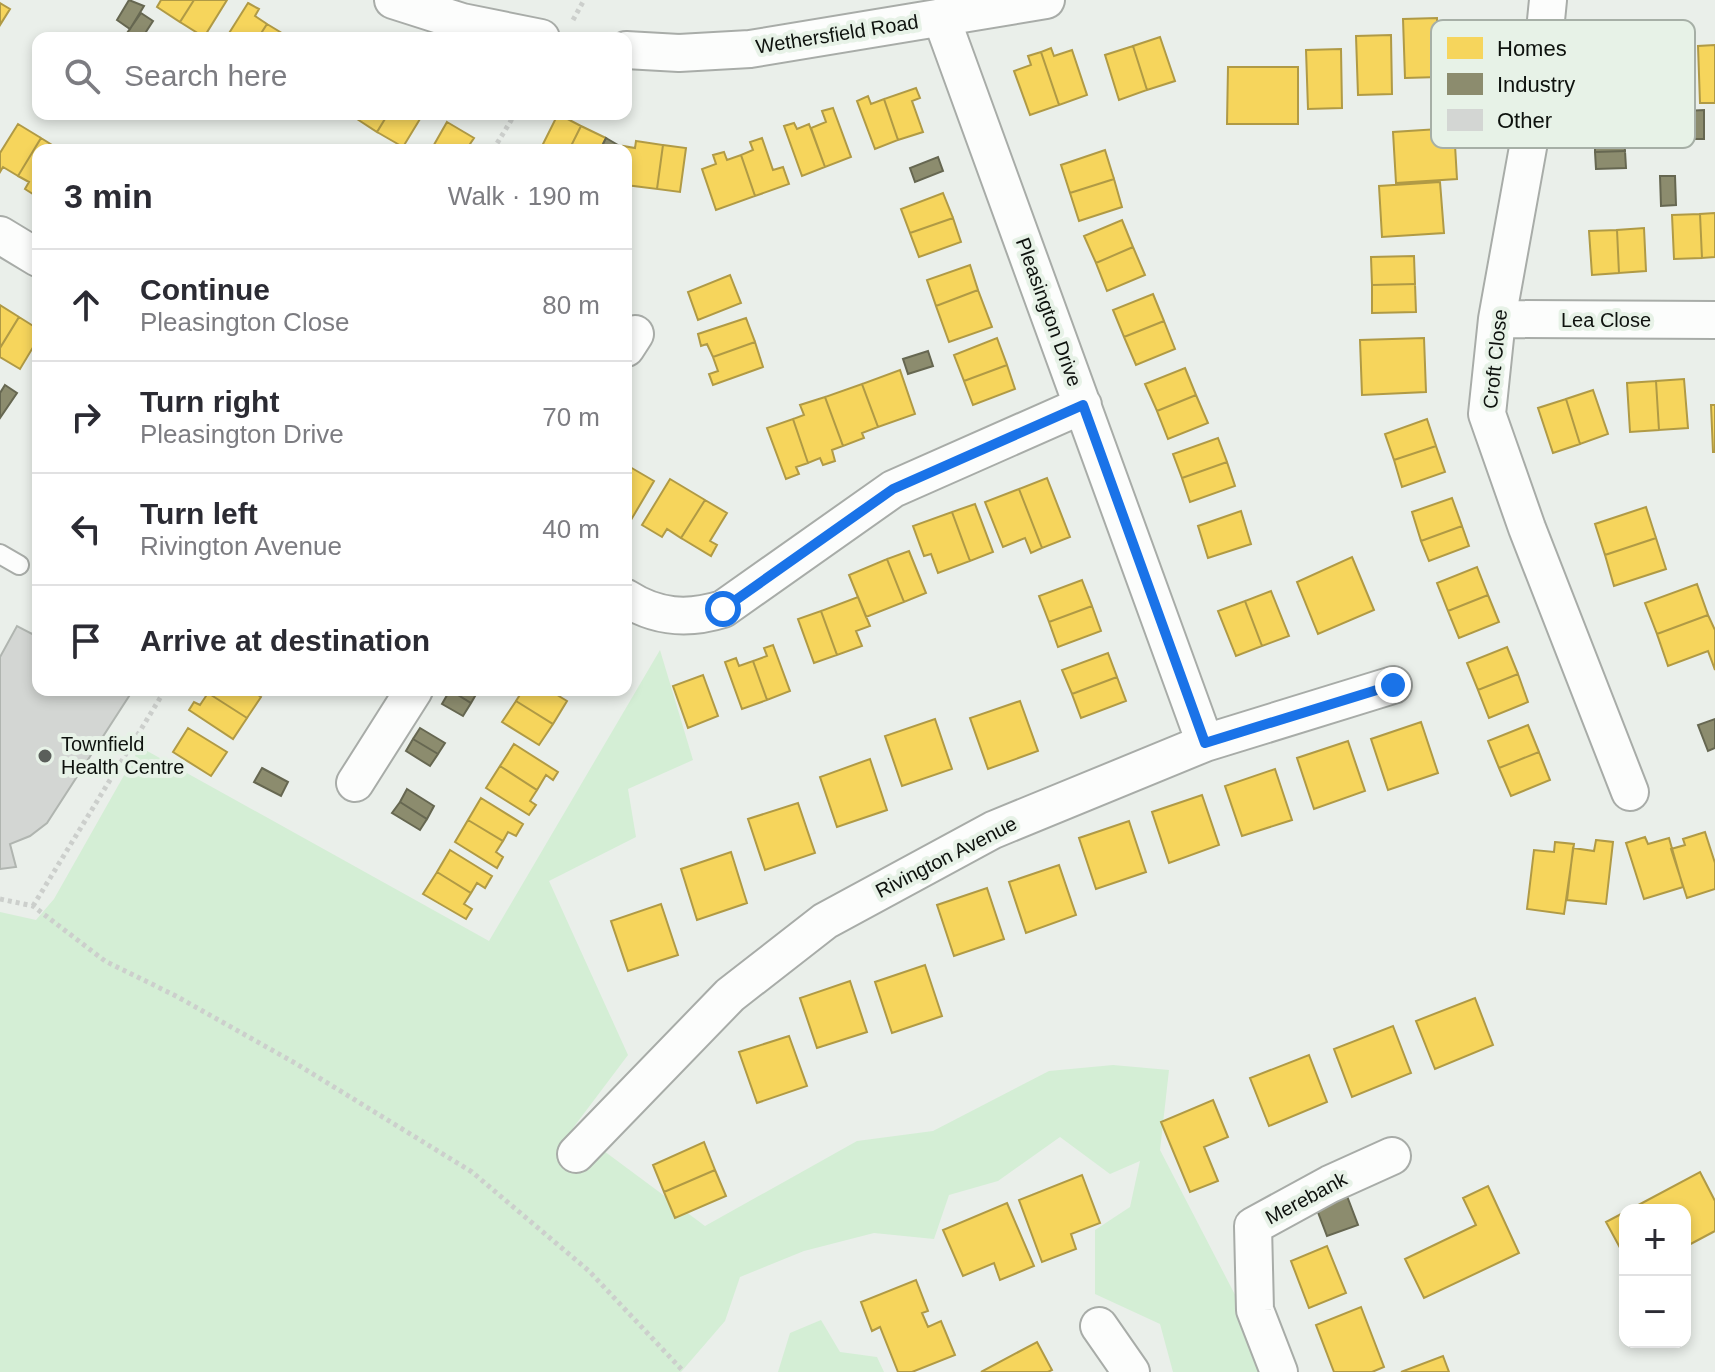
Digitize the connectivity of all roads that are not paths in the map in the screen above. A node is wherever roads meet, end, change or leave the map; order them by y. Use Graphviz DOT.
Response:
graph roads {
  1 [pos="393,0"];
  2 [pos="1046,0"];
  3 [pos="1548,0"];
  4 [pos="941,17"];
  5 [pos="1546,20"];
  6 [pos="511,32"];
  7 [pos="632,50"];
  8 [pos="1528,148"];
  9 [pos="0,235"];
  10 [pos="32,254"];
  11 [pos="1497,319"];
  12 [pos="1715,320"];
  13 [pos="1083,405"];
  14 [pos="0,554"];
  15 [pos="19,565"];
  16 [pos="632,602"];
  17 [pos="1393,685"];
  18 [pos="410,696"];
  19 [pos="1205,743"];
  20 [pos="355,783"];
  21 [pos="1630,792"];
  22 [pos="576,1154"];
  23 [pos="1392,1156"];
  24 [pos="1099,1326"];
  25 [pos="1131,1372"];
  26 [pos="1279,1372"];
  1 -- 6 [label="street"];
  2 -- 4 [label="street, Wethersfield Road"];
  3 -- 5 [label="street, Croft Close"];
  4 -- 7 [label="street, Wethersfield Road"];
  4 -- 13 [label="street, Pleasington Drive"];
  8 -- 11 [label="street, Croft Close"];
  9 -- 10 [label="street"];
  11 -- 12 [label="street, Lea Close"];
  11 -- 21 [label="street, Croft Close"];
  13 -- 16 [label="street"];
  13 -- 19 [label="street, Pleasington Drive"];
  14 -- 15 [label="lane"];
  17 -- 19 [label="street, Rivington Avenue"];
  18 -- 20 [label="street"];
  19 -- 22 [label="street, Rivington Avenue"];
  23 -- 26 [label="street, Merebank"];
  24 -- 25 [label="street"];
}
